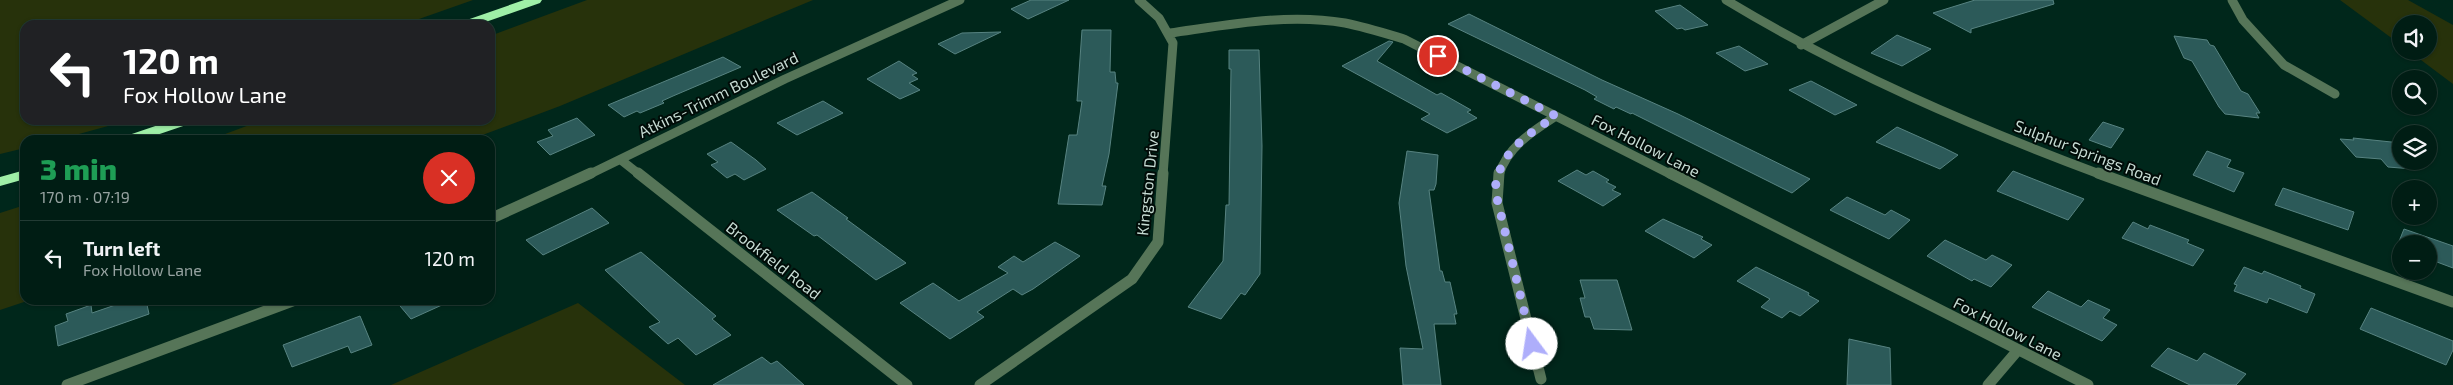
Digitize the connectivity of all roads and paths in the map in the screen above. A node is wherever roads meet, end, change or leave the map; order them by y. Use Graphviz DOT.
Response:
graph roads {
  1 [pos="536,0"];
  2 [pos="960,0"];
  3 [pos="1139,0"];
  4 [pos="1726,0"];
  5 [pos="1884,0"];
  6 [pos="2232,0"];
  7 [pos="479,20"];
  8 [pos="1170,33"];
  9 [pos="1801,45"];
  10 [pos="2335,94"];
  11 [pos="1556,116"];
  12 [pos="173,125"];
  13 [pos="143,135"];
  14 [pos="621,160"];
  15 [pos="20,176"];
  16 [pos="0,182"];
  17 [pos="495,217"];
  18 [pos="2453,302"];
  19 [pos="282,305"];
  20 [pos="2018,350"];
  21 [pos="1541,379"];
  22 [pos="67,385"];
  23 [pos="907,385"];
  24 [pos="980,385"];
  25 [pos="1988,385"];
  26 [pos="2088,385"];
  1 -- 7 [label="highway"];
  2 -- 14 [label="street, Atkins-Trimm Boulevard"];
  3 -- 8 [label="street, Kingston Drive"];
  4 -- 9 [label="street, Sulphur Springs Road"];
  5 -- 9 [label="street"];
  6 -- 10 [label="street"];
  8 -- 11 [label="street, Fox Hollow Lane"];
  8 -- 24 [label="street, Kingston Drive"];
  9 -- 18 [label="street, Sulphur Springs Road"];
  11 -- 20 [label="street, Fox Hollow Lane"];
  11 -- 21 [label="street"];
  12 -- 13 [label="highway"];
  14 -- 17 [label="street, Atkins-Trimm Boulevard"];
  14 -- 23 [label="street, Brookfield Road"];
  15 -- 16 [label="highway"];
  19 -- 22 [label="street"];
  20 -- 25 [label="street"];
  20 -- 26 [label="street, Fox Hollow Lane"];
}
